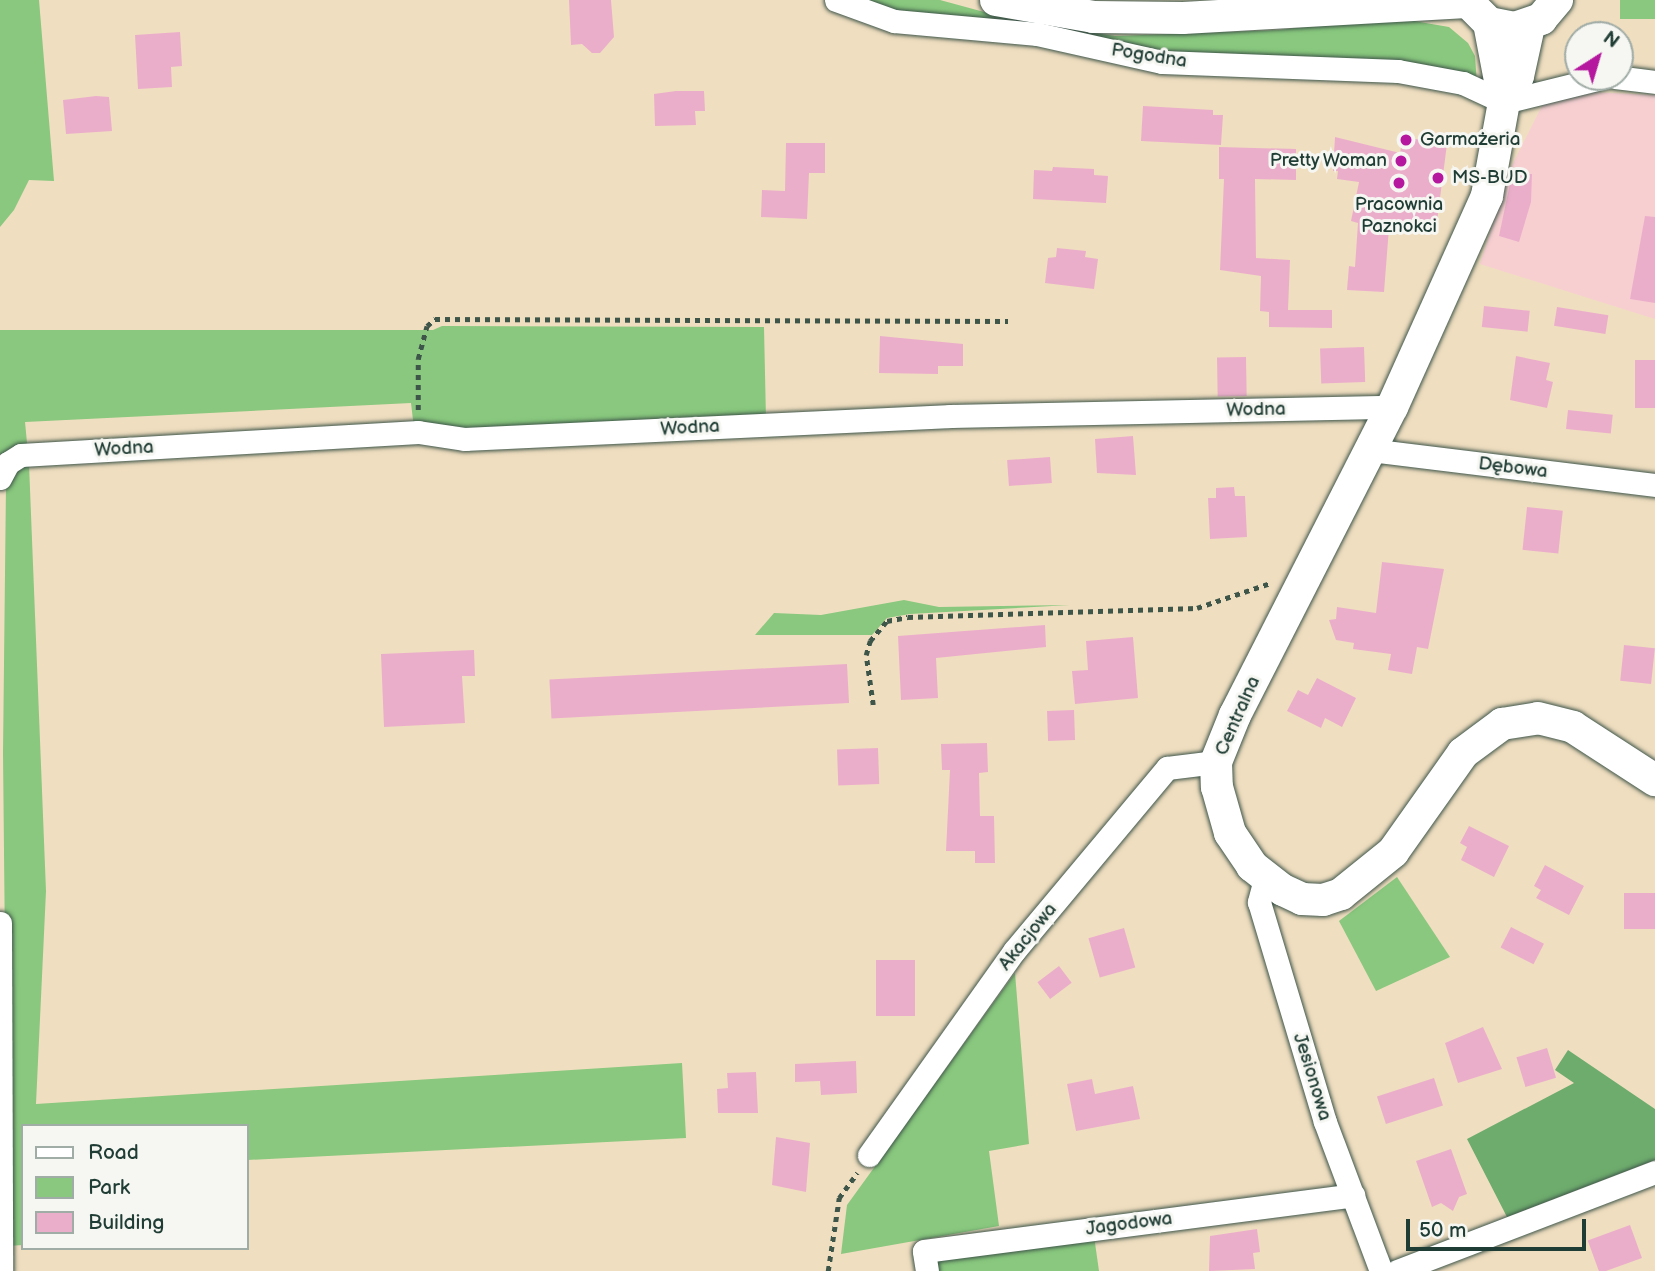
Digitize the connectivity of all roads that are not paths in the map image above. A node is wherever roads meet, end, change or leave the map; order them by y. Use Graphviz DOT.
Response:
graph roads {
  1 [pos="836,0"];
  2 [pos="996,0"];
  3 [pos="1557,0"];
  4 [pos="1474,8"];
  5 [pos="1529,26"];
  6 [pos="1634,79"];
  7 [pos="1655,82"];
  8 [pos="1564,87"];
  9 [pos="1504,102"];
  10 [pos="1392,407"];
  11 [pos="1370,450"];
  12 [pos="0,478"];
  13 [pos="1655,485"];
  14 [pos="1216,762"];
  15 [pos="1655,780"];
  16 [pos="1265,879"];
  17 [pos="0,923"];
  18 [pos="869,1155"];
  19 [pos="1655,1172"];
  20 [pos="1353,1195"];
  21 [pos="1,1271"];
  22 [pos="927,1271"];
  23 [pos="1381,1271"];
  24 [pos="1397,1271"];
  1 -- 9 [label="street, Pogodna"];
  2 -- 4 [label="street"];
  3 -- 5 [label="street"];
  4 -- 5 [label="street"];
  4 -- 9 [label="street, Centralna"];
  5 -- 9 [label="street, Centralna"];
  6 -- 7 [label="street"];
  8 -- 9 [label="street"];
  9 -- 10 [label="street, Centralna"];
  10 -- 11 [label="street, Centralna"];
  10 -- 12 [label="street, Wodna"];
  11 -- 13 [label="street, Dębowa"];
  11 -- 14 [label="street, Centralna"];
  14 -- 16 [label="street, Centralna"];
  14 -- 18 [label="street, Akacjowa"];
  15 -- 16 [label="street, Centralna"];
  16 -- 20 [label="street, Jesionowa"];
  17 -- 21 [label="street"];
  19 -- 24 [label="street"];
  20 -- 22 [label="street, Jagodowa"];
  20 -- 23 [label="street, Jesionowa"];
}
